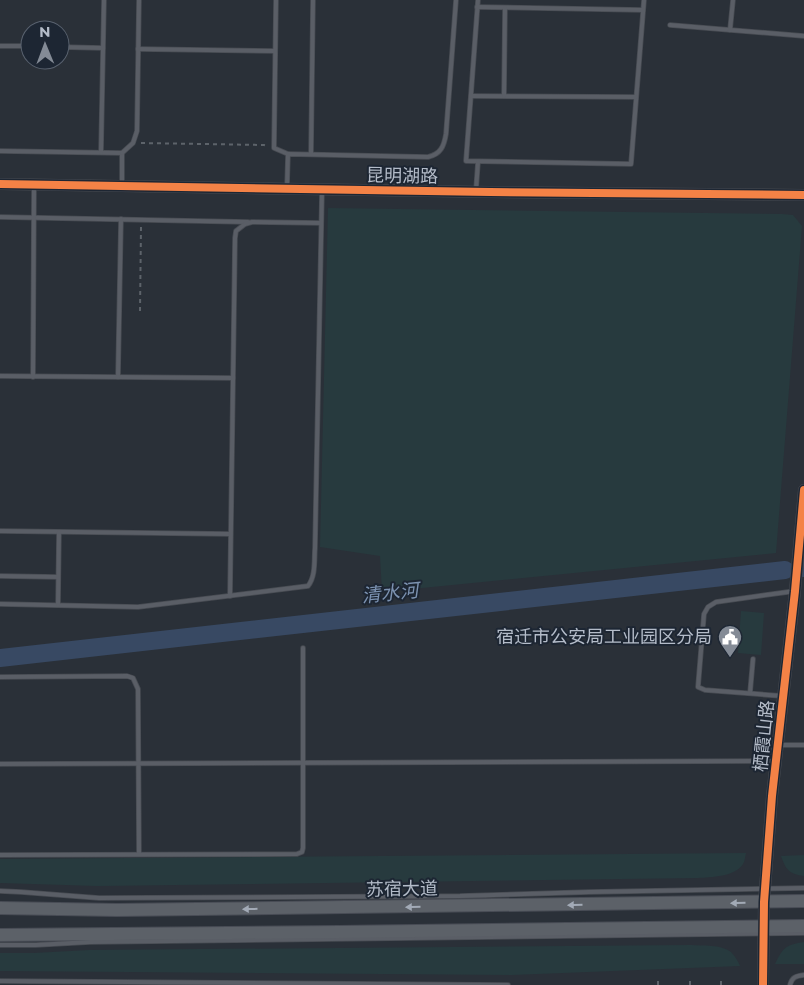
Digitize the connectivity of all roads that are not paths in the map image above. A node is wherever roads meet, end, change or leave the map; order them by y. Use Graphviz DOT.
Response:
graph roads {
  1 [pos="104,0"];
  2 [pos="139,0"];
  3 [pos="276,0"];
  4 [pos="313,0"];
  5 [pos="456,0"];
  6 [pos="478,0"];
  7 [pos="644,0"];
  8 [pos="733,0"];
  9 [pos="478,8"];
  10 [pos="505,8"];
  11 [pos="643,10"];
  12 [pos="670,25"];
  13 [pos="730,30"];
  14 [pos="804,36"];
  15 [pos="0,46"];
  16 [pos="20,46"];
  17 [pos="70,47"];
  18 [pos="103,48"];
  19 [pos="138,49"];
  20 [pos="275,51"];
  21 [pos="471,96"];
  22 [pos="504,96"];
  23 [pos="636,98"];
  24 [pos="0,151"];
  25 [pos="101,152"];
  26 [pos="122,153"];
  27 [pos="288,154"];
  28 [pos="311,154"];
  29 [pos="478,162"];
  30 [pos="0,184"];
  31 [pos="34,184"];
  32 [pos="122,186"];
  33 [pos="288,189"];
  34 [pos="322,190"];
  35 [pos="476,192"];
  36 [pos="804,195"];
  37 [pos="0,217"];
  38 [pos="34,217"];
  39 [pos="121,219"];
  40 [pos="252,222"];
  41 [pos="321,223"];
  42 [pos="0,376"];
  43 [pos="33,377"];
  44 [pos="118,377"];
  45 [pos="233,378"];
  46 [pos="804,490"];
  47 [pos="0,530"];
  48 [pos="59,532"];
  49 [pos="230,534"];
  50 [pos="0,576"];
  51 [pos="58,577"];
  52 [pos="794,591"];
  53 [pos="230,596"];
  54 [pos="0,604"];
  55 [pos="58,605"];
  56 [pos="304,648"];
  57 [pos="753,659"];
  58 [pos="0,677"];
  59 [pos="750,694"];
  60 [pos="783,696"];
  61 [pos="778,745"];
  62 [pos="804,745"];
  63 [pos="776,761"];
  64 [pos="138,763"];
  65 [pos="303,763"];
  66 [pos="0,764"];
  67 [pos="0,854"];
  68 [pos="139,854"];
  69 [pos="804,888"];
  70 [pos="765,889"];
  71 [pos="0,891"];
  72 [pos="804,901"];
  73 [pos="764,902"];
  74 [pos="0,908"];
  75 [pos="804,926"];
  76 [pos="764,931"];
  77 [pos="804,933"];
  78 [pos="0,935"];
  79 [pos="0,945"];
  80 [pos="804,975"];
  81 [pos="0,981"];
  82 [pos="144,983"];
  83 [pos="236,984"];
  84 [pos="329,984"];
  85 [pos="422,985"];
  86 [pos="508,985"];
  87 [pos="763,985"];
  88 [pos="790,985"];
  1 -- 18 [label="lane"];
  2 -- 19 [label="lane"];
  3 -- 20 [label="lane"];
  4 -- 28 [label="lane"];
  5 -- 28 [label="lane"];
  6 -- 9 [label="lane"];
  7 -- 11 [label="lane"];
  8 -- 13 [label="lane"];
  9 -- 10 [label="lane"];
  9 -- 21 [label="lane"];
  10 -- 11 [label="lane"];
  10 -- 22 [label="lane"];
  11 -- 23 [label="lane"];
  12 -- 13 [label="lane"];
  13 -- 14 [label="lane"];
  15 -- 16 [label="lane"];
  17 -- 18 [label="lane"];
  18 -- 25 [label="lane"];
  19 -- 20 [label="lane"];
  19 -- 26 [label="lane"];
  20 -- 27 [label="lane"];
  21 -- 22 [label="lane"];
  21 -- 29 [label="lane"];
  22 -- 23 [label="lane"];
  23 -- 29 [label="lane"];
  24 -- 25 [label="lane"];
  25 -- 26 [label="lane"];
  26 -- 32 [label="lane"];
  27 -- 28 [label="lane"];
  27 -- 33 [label="lane"];
  29 -- 35 [label="lane"];
  30 -- 31 [label="street, 昆明湖路"];
  31 -- 32 [label="street, 昆明湖路"];
  31 -- 38 [label="lane"];
  32 -- 33 [label="street, 昆明湖路"];
  33 -- 34 [label="street, 昆明湖路"];
  34 -- 35 [label="street, 昆明湖路"];
  34 -- 41 [label="lane"];
  35 -- 36 [label="street, 昆明湖路"];
  37 -- 38 [label="lane"];
  38 -- 39 [label="lane"];
  38 -- 43 [label="lane"];
  39 -- 40 [label="lane"];
  39 -- 44 [label="lane"];
  40 -- 41 [label="lane"];
  40 -- 45 [label="lane"];
  41 -- 53 [label="lane"];
  42 -- 43 [label="lane"];
  43 -- 44 [label="lane"];
  44 -- 45 [label="lane"];
  45 -- 49 [label="lane"];
  46 -- 52 [label="street, 栖霞山路"];
  47 -- 48 [label="lane"];
  48 -- 49 [label="lane"];
  48 -- 51 [label="lane"];
  49 -- 53 [label="lane"];
  50 -- 51 [label="lane"];
  51 -- 55 [label="lane"];
  52 -- 59 [label="lane"];
  52 -- 60 [label="street, 栖霞山路"];
  53 -- 55 [label="lane"];
  54 -- 55 [label="lane"];
  56 -- 65 [label="lane"];
  57 -- 59 [label="lane"];
  58 -- 64 [label="lane"];
  59 -- 60 [label="lane"];
  60 -- 61 [label="street, 栖霞山路"];
  61 -- 62 [label="lane"];
  61 -- 63 [label="street, 栖霞山路"];
  63 -- 65 [label="lane"];
  63 -- 70 [label="street, 栖霞山路"];
  64 -- 65 [label="lane"];
  64 -- 66 [label="lane"];
  64 -- 68 [label="lane"];
  65 -- 68 [label="lane"];
  67 -- 68 [label="lane"];
  69 -- 70 [label="lane"];
  70 -- 71 [label="lane"];
  70 -- 73 [label="street, 栖霞山路"];
  72 -- 73 [label="main road, 苏宿大道"];
  73 -- 74 [label="main road, 苏宿大道, one-way"];
  73 -- 76 [label="street, 栖霞山路"];
  75 -- 76 [label="main road"];
  76 -- 77 [label="lane"];
  76 -- 78 [label="main road"];
  76 -- 79 [label="lane"];
  76 -- 87 [label="street, 栖霞山路"];
  80 -- 88 [label="lane"];
  81 -- 82 [label="lane"];
  82 -- 83 [label="lane"];
  83 -- 84 [label="lane"];
  84 -- 85 [label="lane"];
  85 -- 86 [label="lane"];
}
